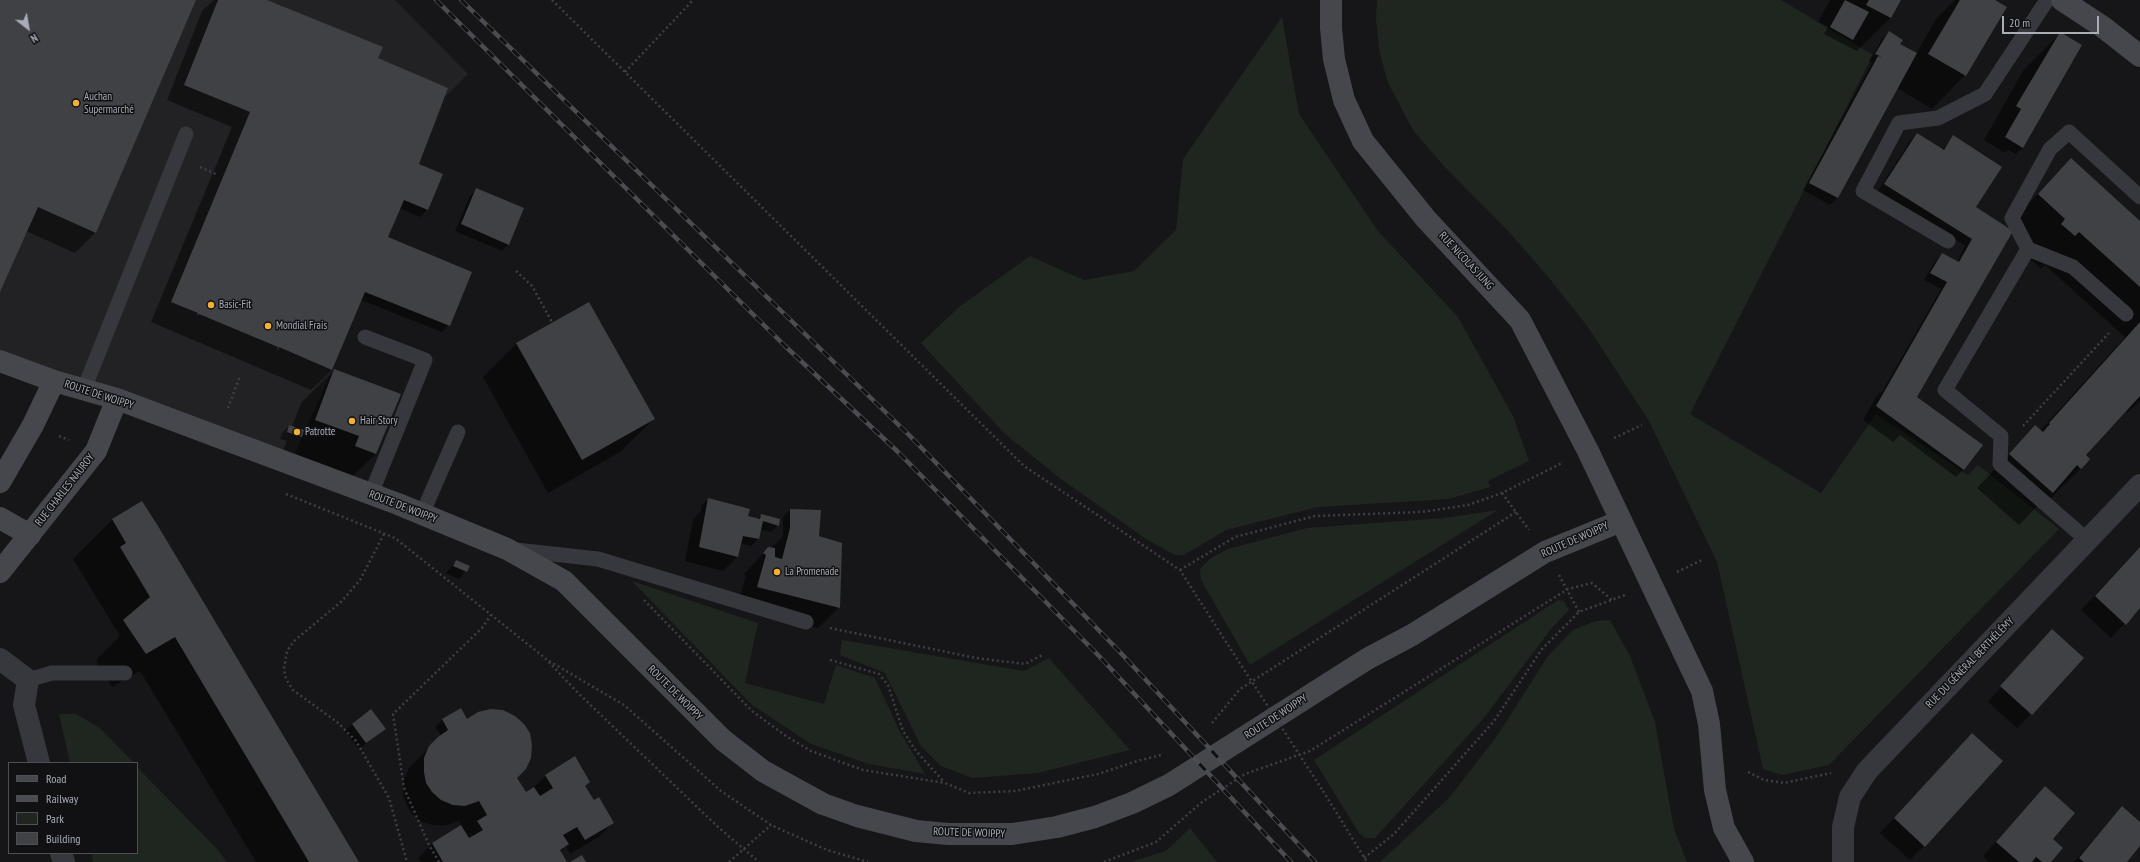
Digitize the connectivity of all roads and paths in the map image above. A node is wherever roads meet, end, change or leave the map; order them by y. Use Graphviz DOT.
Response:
graph roads {
  1 [pos="552,0"];
  2 [pos="693,0"];
  3 [pos="1331,0"];
  4 [pos="2047,0"];
  5 [pos="2062,0"];
  6 [pos="2139,52"];
  7 [pos="625,72"];
  8 [pos="186,134"];
  9 [pos="2140,197"];
  10 [pos="1948,242"];
  11 [pos="2028,250"];
  12 [pos="516,271"];
  13 [pos="2126,314"];
  14 [pos="552,322"];
  15 [pos="365,337"];
  16 [pos="0,361"];
  17 [pos="240,376"];
  18 [pos="54,381"];
  19 [pos="84,389"];
  20 [pos="116,399"];
  21 [pos="228,408"];
  22 [pos="34,425"];
  23 [pos="458,432"];
  24 [pos="2001,436"];
  25 [pos="96,451"];
  26 [pos="0,482"];
  27 [pos="2140,485"];
  28 [pos="283,493"];
  29 [pos="371,494"];
  30 [pos="398,504"];
  31 [pos="1516,512"];
  32 [pos="422,514"];
  33 [pos="0,518"];
  34 [pos="1621,521"];
  35 [pos="1530,531"];
  36 [pos="384,534"];
  37 [pos="30,535"];
  38 [pos="2087,540"];
  39 [pos="507,549"];
  40 [pos="1556,569"];
  41 [pos="1180,570"];
  42 [pos="0,572"];
  43 [pos="1568,589"];
  44 [pos="640,596"];
  45 [pos="1612,600"];
  46 [pos="491,615"];
  47 [pos="806,622"];
  48 [pos="1044,654"];
  49 [pos="545,658"];
  50 [pos="0,659"];
  51 [pos="830,660"];
  52 [pos="125,673"];
  53 [pos="28,680"];
  54 [pos="1206,727"];
  55 [pos="1164,754"];
  56 [pos="39,762"];
  57 [pos="1867,770"];
  58 [pos="1748,772"];
  59 [pos="945,783"];
  60 [pos="771,825"];
  61 [pos="744,849"];
  62 [pos="1364,858"];
  63 [pos="407,862"];
  64 [pos="440,862"];
  65 [pos="729,862"];
  66 [pos="759,862"];
  67 [pos="868,862"];
  68 [pos="1104,862"];
  69 [pos="1367,862"];
  70 [pos="1743,862"];
  71 [pos="1843,862"];
  1 -- 7 [label="path"];
  2 -- 7 [label="path"];
  3 -- 34 [label="main road, RUE NICOLAS JUNG"];
  4 -- 10 [label="lane"];
  5 -- 6 [label="main road"];
  7 -- 41 [label="path"];
  8 -- 19 [label="lane"];
  9 -- 11 [label="lane"];
  11 -- 13 [label="lane"];
  11 -- 24 [label="lane"];
  12 -- 14 [label="path"];
  13 -- 24 [label="path"];
  15 -- 29 [label="lane"];
  16 -- 18 [label="main road, ROUTE DE WOIPPY"];
  17 -- 21 [label="path"];
  18 -- 19 [label="main road, ROUTE DE WOIPPY"];
  18 -- 22 [label="main road"];
  19 -- 20 [label="main road, ROUTE DE WOIPPY"];
  20 -- 25 [label="main road, RUE CHARLES NAUROY"];
  20 -- 29 [label="main road, ROUTE DE WOIPPY"];
  22 -- 25 [label="path"];
  22 -- 26 [label="main road"];
  23 -- 32 [label="lane"];
  24 -- 38 [label="lane"];
  25 -- 37 [label="main road, RUE CHARLES NAUROY"];
  27 -- 38 [label="street, RUE DU GÉNÉRAL BERTHÉLÉMY"];
  28 -- 36 [label="path"];
  29 -- 30 [label="main road, ROUTE DE WOIPPY"];
  30 -- 32 [label="main road, ROUTE DE WOIPPY"];
  30 -- 36 [label="path"];
  31 -- 35 [label="path"];
  31 -- 41 [label="path"];
  31 -- 54 [label="path"];
  32 -- 39 [label="main road, ROUTE DE WOIPPY"];
  33 -- 37 [label="main road"];
  34 -- 39 [label="main road, ROUTE DE WOIPPY"];
  34 -- 70 [label="main road, ROUTE DE WOIPPY"];
  36 -- 46 [label="path"];
  36 -- 63 [label="path"];
  37 -- 42 [label="main road, RUE CHARLES NAUROY"];
  38 -- 57 [label="street, RUE DU GÉNÉRAL BERTHÉLÉMY"];
  39 -- 47 [label="lane"];
  40 -- 43 [label="path"];
  41 -- 62 [label="path, bridge"];
  43 -- 45 [label="path"];
  43 -- 62 [label="path"];
  43 -- 68 [label="path"];
  44 -- 59 [label="path"];
  46 -- 49 [label="path"];
  46 -- 64 [label="path"];
  47 -- 48 [label="path"];
  49 -- 60 [label="path"];
  49 -- 61 [label="path"];
  50 -- 53 [label="street"];
  51 -- 59 [label="path"];
  52 -- 53 [label="lane"];
  53 -- 56 [label="street"];
  55 -- 59 [label="path"];
  57 -- 58 [label="path"];
  57 -- 71 [label="street, RUE DU GÉNÉRAL BERTHÉLÉMY"];
  60 -- 61 [label="path"];
  60 -- 67 [label="path"];
  61 -- 65 [label="path"];
  61 -- 66 [label="path"];
  62 -- 69 [label="path"];
}
